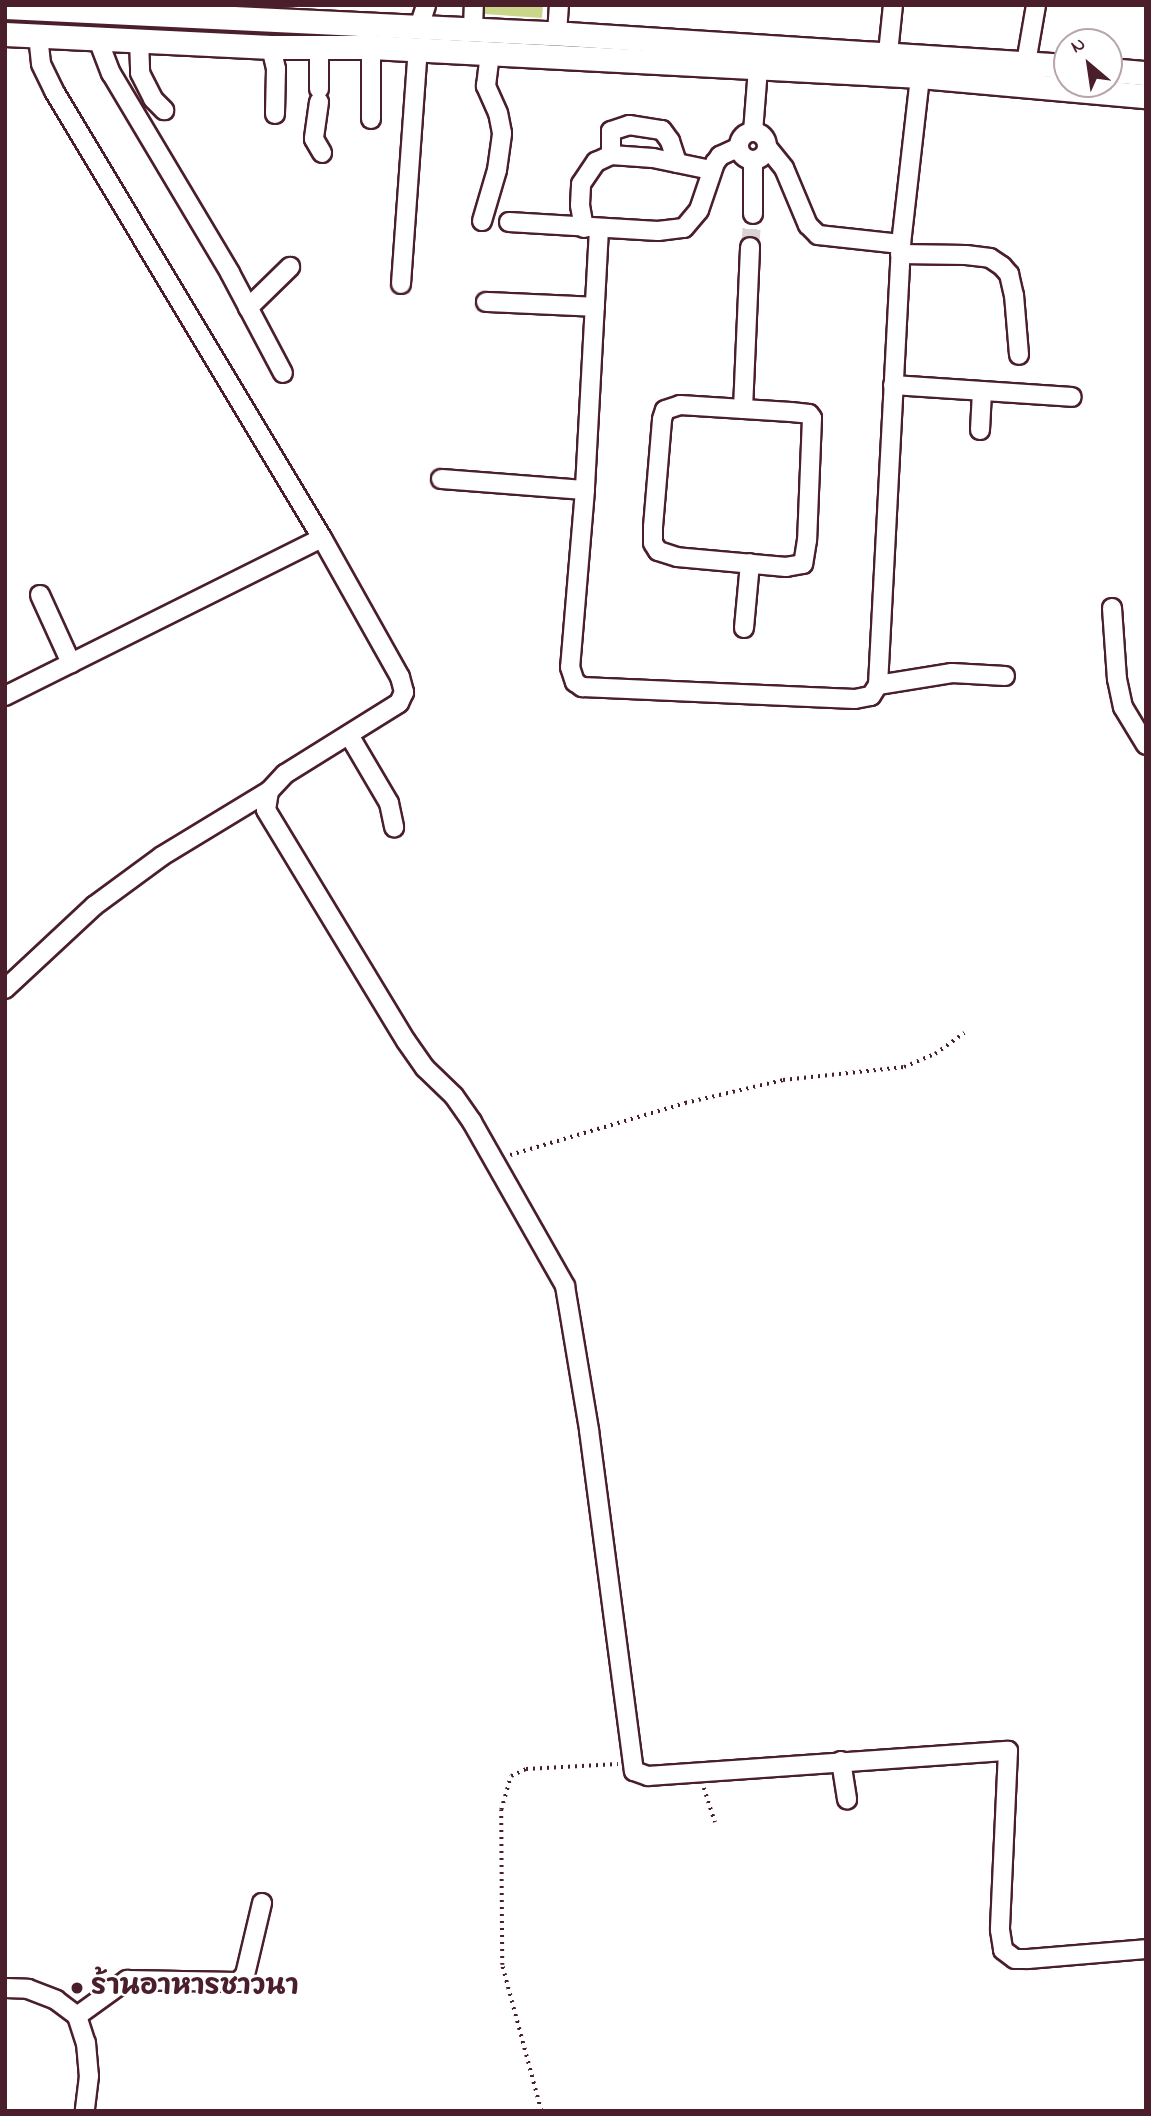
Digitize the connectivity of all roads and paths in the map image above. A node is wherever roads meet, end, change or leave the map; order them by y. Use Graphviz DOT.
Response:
graph roads {
  1 [pos="474,5"];
  2 [pos="559,5"];
  3 [pos="893,5"];
  4 [pos="1036,5"];
  5 [pos="5,7"];
  6 [pos="63,7"];
  7 [pos="164,10"];
  8 [pos="252,12"];
  9 [pos="421,27"];
  10 [pos="473,29"];
  11 [pos="557,33"];
  12 [pos="5,34"];
  13 [pos="38,35"];
  14 [pos="97,37"];
  15 [pos="139,40"];
  16 [pos="271,47"];
  17 [pos="371,47"];
  18 [pos="319,48"];
  19 [pos="490,53"];
  20 [pos="888,53"];
  21 [pos="1026,63"];
  22 [pos="1053,65"];
  23 [pos="758,68"];
  24 [pos="1123,71"];
  25 [pos="1146,73"];
  26 [pos="920,76"];
  27 [pos="1146,96"];
  28 [pos="164,110"];
  29 [pos="275,114"];
  30 [pos="371,119"];
  31 [pos="753,132"];
  32 [pos="767,147"];
  33 [pos="322,153"];
  34 [pos="746,154"];
  35 [pos="611,155"];
  36 [pos="677,163"];
  37 [pos="711,170"];
  38 [pos="752,214"];
  39 [pos="482,220"];
  40 [pos="509,222"];
  41 [pos="592,228"];
  42 [pos="750,247"];
  43 [pos="901,249"];
  44 [pos="290,267"];
  45 [pos="401,285"];
  46 [pos="486,302"];
  47 [pos="248,307"];
  48 [pos="595,307"];
  49 [pos="1018,355"];
  50 [pos="284,373"];
  51 [pos="893,385"];
  52 [pos="982,391"];
  53 [pos="1072,397"];
  54 [pos="743,409"];
  55 [pos="979,430"];
  56 [pos="441,479"];
  57 [pos="585,490"];
  58 [pos="322,537"];
  59 [pos="750,563"];
  60 [pos="40,594"];
  61 [pos="1112,608"];
  62 [pos="744,628"];
  63 [pos="71,663"];
  64 [pos="1005,676"];
  65 [pos="878,685"];
  66 [pos="5,696"];
  67 [pos="349,735"];
  68 [pos="1146,745"];
  69 [pos="268,791"];
  70 [pos="394,827"];
  71 [pos="5,989"];
  72 [pos="964,1033"];
  73 [pos="494,1159"];
  74 [pos="841,1761"];
  75 [pos="631,1763"];
  76 [pos="694,1771"];
  77 [pos="847,1800"];
  78 [pos="715,1822"];
  79 [pos="262,1903"];
  80 [pos="1146,1949"];
  81 [pos="5,1988"];
  82 [pos="77,2016"];
  83 [pos="85,2111"];
  84 [pos="541,2111"];
  1 -- 10 [label="street"];
  2 -- 11 [label="street"];
  3 -- 20 [label="street"];
  4 -- 21 [label="street"];
  5 -- 6 [label="main road"];
  6 -- 7 [label="main road"];
  7 -- 8 [label="main road"];
  8 -- 9 [label="main road"];
  9 -- 10 [label="main road"];
  9 -- 17 [label="main road"];
  9 -- 19 [label="main road"];
  9 -- 45 [label="street"];
  10 -- 11 [label="main road"];
  11 -- 20 [label="main road"];
  12 -- 13 [label="main road"];
  13 -- 14 [label="main road"];
  13 -- 58 [label="street"];
  14 -- 15 [label="main road"];
  14 -- 47 [label="street"];
  15 -- 16 [label="main road"];
  15 -- 28 [label="street"];
  16 -- 18 [label="main road"];
  16 -- 29 [label="street"];
  17 -- 18 [label="main road"];
  17 -- 30 [label="street"];
  18 -- 33 [label="street"];
  19 -- 23 [label="main road"];
  19 -- 39 [label="street"];
  20 -- 21 [label="main road"];
  21 -- 22 [label="main road"];
  23 -- 26 [label="main road"];
  23 -- 31 [label="street"];
  24 -- 25 [label="main road"];
  26 -- 27 [label="main road"];
  26 -- 43 [label="street"];
  31 -- 32 [label="street"];
  31 -- 34 [label="street"];
  32 -- 34 [label="street"];
  32 -- 43 [label="street"];
  34 -- 37 [label="street"];
  34 -- 38 [label="street"];
  35 -- 36 [label="street"];
  35 -- 36 [label="street"];
  35 -- 41 [label="street"];
  36 -- 37 [label="street"];
  37 -- 41 [label="street"];
  40 -- 41 [label="street"];
  41 -- 48 [label="street"];
  42 -- 54 [label="street"];
  43 -- 49 [label="street"];
  43 -- 51 [label="street"];
  44 -- 47 [label="street"];
  46 -- 48 [label="street"];
  47 -- 50 [label="street"];
  48 -- 57 [label="street"];
  51 -- 52 [label="street"];
  51 -- 65 [label="street"];
  52 -- 53 [label="street"];
  52 -- 55 [label="street"];
  54 -- 59 [label="street"];
  54 -- 59 [label="street"];
  56 -- 57 [label="street"];
  57 -- 65 [label="street"];
  58 -- 63 [label="street"];
  58 -- 67 [label="street"];
  59 -- 62 [label="street"];
  60 -- 63 [label="street"];
  61 -- 68 [label="street"];
  63 -- 66 [label="street"];
  64 -- 65 [label="street"];
  67 -- 69 [label="street"];
  67 -- 70 [label="street"];
  69 -- 71 [label="street"];
  69 -- 73 [label="street"];
  72 -- 73 [label="path"];
  73 -- 75 [label="street"];
  74 -- 76 [label="street"];
  74 -- 77 [label="street"];
  74 -- 80 [label="street"];
  75 -- 76 [label="street"];
  75 -- 84 [label="path"];
  76 -- 78 [label="path"];
  79 -- 82 [label="street"];
  81 -- 82 [label="street"];
  82 -- 83 [label="street"];
}
